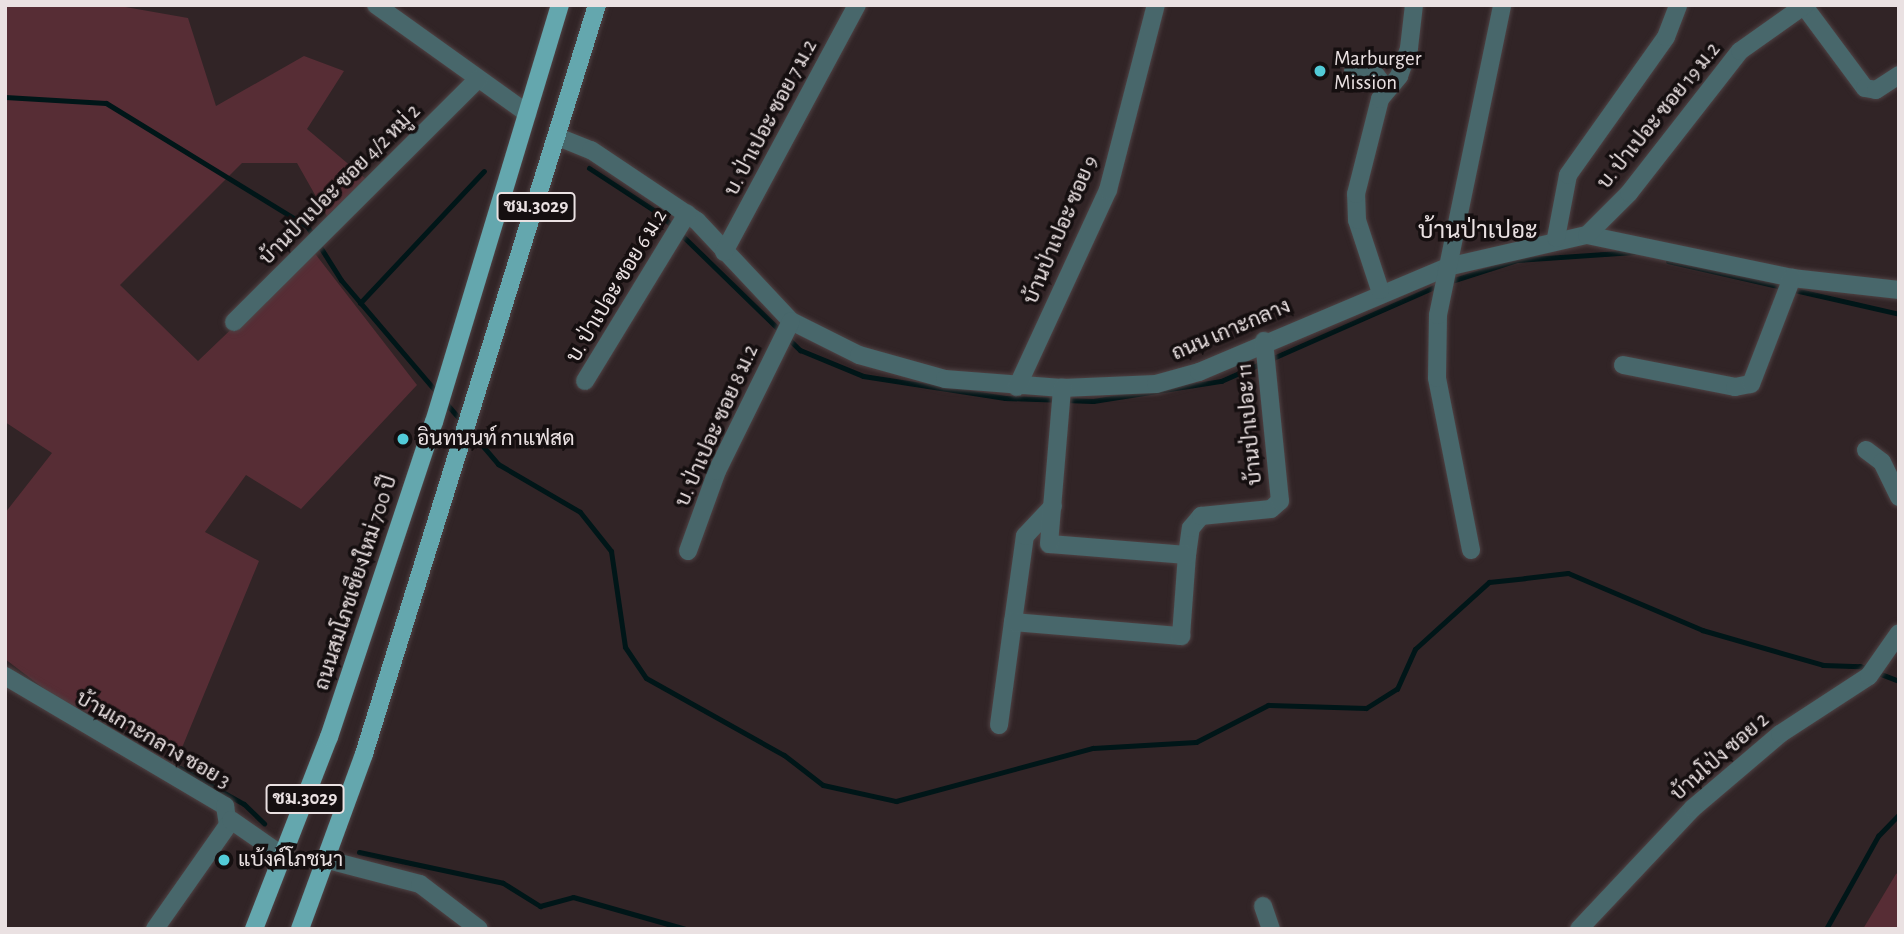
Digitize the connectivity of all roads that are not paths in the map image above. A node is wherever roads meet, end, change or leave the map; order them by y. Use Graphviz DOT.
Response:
graph roads {
  1 [pos="376,5"];
  2 [pos="560,5"];
  3 [pos="597,5"];
  4 [pos="857,5"];
  5 [pos="1156,5"];
  6 [pos="1414,5"];
  7 [pos="1502,5"];
  8 [pos="1678,5"];
  9 [pos="1801,7"];
  10 [pos="1353,71"];
  11 [pos="1899,75"];
  12 [pos="478,79"];
  13 [pos="1386,88"];
  14 [pos="527,113"];
  15 [pos="558,137"];
  16 [pos="687,214"];
  17 [pos="1587,235"];
  18 [pos="1556,238"];
  19 [pos="724,252"];
  20 [pos="1445,279"];
  21 [pos="1790,286"];
  22 [pos="1380,290"];
  23 [pos="1899,290"];
  24 [pos="234,322"];
  25 [pos="785,330"];
  26 [pos="1266,353"];
  27 [pos="1623,365"];
  28 [pos="585,381"];
  29 [pos="1017,387"];
  30 [pos="1062,396"];
  31 [pos="1866,450"];
  32 [pos="1899,497"];
  33 [pos="1053,506"];
  34 [pos="1471,550"];
  35 [pos="688,551"];
  36 [pos="1187,555"];
  37 [pos="1013,622"];
  38 [pos="1899,633"];
  39 [pos="5,676"];
  40 [pos="999,724"];
  41 [pos="231,820"];
  42 [pos="283,856"];
  43 [pos="328,860"];
  44 [pos="1263,906"];
  45 [pos="304,923"];
  46 [pos="155,929"];
  47 [pos="251,929"];
  48 [pos="479,929"];
  49 [pos="1271,929"];
  50 [pos="1579,929"];
  1 -- 12 [label="street"];
  2 -- 14 [label="main road, ถนนสมโภชเชียงใหม่ 700 ปี / ชม.3029"];
  3 -- 15 [label="main road, ชม.3029"];
  4 -- 19 [label="street, บ. ป่าเปอะ ซอย 7 ม.2"];
  5 -- 29 [label="street, บ้านป่าเปอะ ซอย 9"];
  6 -- 13 [label="street"];
  7 -- 20 [label="street"];
  8 -- 18 [label="street"];
  9 -- 11 [label="street"];
  9 -- 17 [label="street, บ. ป่าเปอะ ซอย 19 ม.2"];
  10 -- 13 [label="street"];
  12 -- 14 [label="street"];
  12 -- 24 [label="street, บ้านป่าเปอะ ซอย 4/2 หมู่ 2"];
  13 -- 22 [label="street"];
  14 -- 42 [label="main road, ถนนสมโภชเชียงใหม่ 700 ปี / ชม.3029"];
  15 -- 16 [label="street, ถนน เกาะกลาง"];
  15 -- 43 [label="main road, ชม.3029"];
  16 -- 19 [label="street, ถนน เกาะกลาง"];
  16 -- 28 [label="street, บ. ป่าเปอะ ซอย 6 ม.2"];
  17 -- 18 [label="street, ถนน เกาะกลาง"];
  17 -- 21 [label="street, ถนน เกาะกลาง"];
  18 -- 20 [label="street, ถนน เกาะกลาง"];
  19 -- 25 [label="street, ถนน เกาะกลาง"];
  20 -- 22 [label="street, ถนน เกาะกลาง"];
  20 -- 34 [label="street"];
  21 -- 23 [label="street, ถนน เกาะกลาง"];
  21 -- 27 [label="street"];
  22 -- 26 [label="street, ถนน เกาะกลาง"];
  25 -- 29 [label="street, ถนน เกาะกลาง"];
  25 -- 35 [label="street, บ. ป่าเปอะ ซอย 8 ม.2"];
  26 -- 30 [label="street, ถนน เกาะกลาง"];
  26 -- 36 [label="street, บ้านป่าเปอะ 11"];
  29 -- 30 [label="street, ถนน เกาะกลาง"];
  30 -- 33 [label="street"];
  31 -- 32 [label="street"];
  33 -- 36 [label="street"];
  33 -- 37 [label="street"];
  36 -- 37 [label="street"];
  37 -- 40 [label="street"];
  38 -- 50 [label="street, บ้านโป่ง ซอย 2"];
  39 -- 41 [label="street, บ้านเกาะกลาง ซอย 3"];
  41 -- 42 [label="street"];
  41 -- 46 [label="street, บ้านเกาะกลาง ซอย 3"];
  42 -- 47 [label="main road, ถนนสมโภชเชียงใหม่ 700 ปี / ชม.3029"];
  43 -- 45 [label="main road, ชม.3029"];
  43 -- 48 [label="street"];
  44 -- 49 [label="street"];
}
